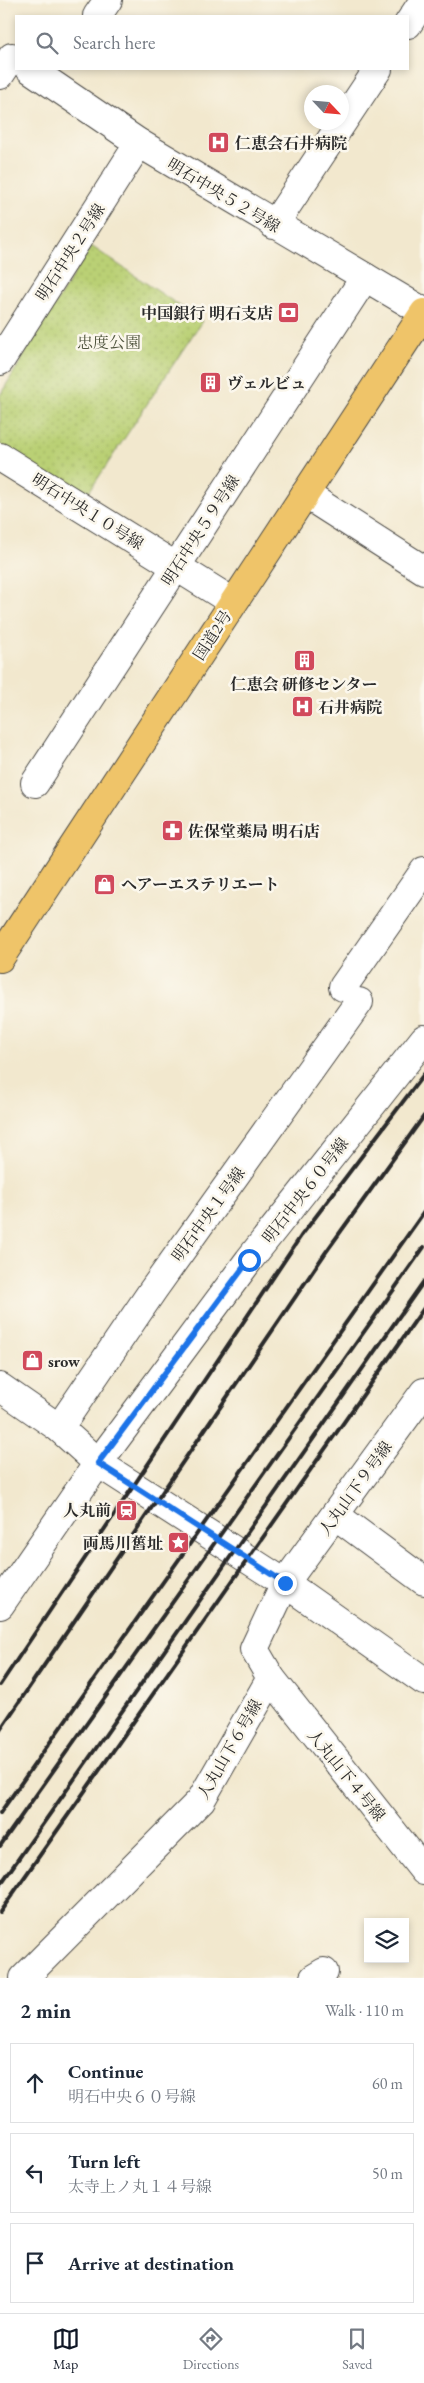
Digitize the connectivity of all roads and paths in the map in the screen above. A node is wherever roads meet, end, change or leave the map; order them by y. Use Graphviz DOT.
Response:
graph roads {
  1 [pos="108,0"];
  2 [pos="424,0"];
  3 [pos="98,15"];
  4 [pos="409,22"];
  5 [pos="38,70"];
  6 [pos="377,70"];
  7 [pos="58,76"];
  8 [pos="139,143"];
  9 [pos="274,225"];
  10 [pos="365,277"];
  11 [pos="424,312"];
  12 [pos="0,361"];
  13 [pos="0,457"];
  14 [pos="305,494"];
  15 [pos="176,566"];
  16 [pos="424,570"];
  17 [pos="233,602"];
  18 [pos="35,783"];
  19 [pos="424,871"];
  20 [pos="0,958"];
  21 [pos="424,1039"];
  22 [pos="0,1387"];
  23 [pos="424,1392"];
  24 [pos="59,1428"];
  25 [pos="98,1463"];
  26 [pos="335,1514"];
  27 [pos="424,1580"];
  28 [pos="285,1583"];
  29 [pos="0,1605"];
  30 [pos="271,1678"];
  31 [pos="424,1681"];
  32 [pos="424,1871"];
  33 [pos="24,1978"];
  1 -- 3 [label="street"];
  2 -- 4 [label="street"];
  5 -- 7 [label="street, 明石中央５２号線"];
  6 -- 9 [label="street"];
  7 -- 8 [label="street, 明石中央５２号線"];
  8 -- 9 [label="street, 明石中央５２号線"];
  8 -- 12 [label="street, 明石中央２号線"];
  9 -- 10 [label="street, 明石中央５２号線"];
  10 -- 11 [label="street, 明石中央５２号線"];
  10 -- 15 [label="street, 明石中央５９号線"];
  11 -- 14 [label="highway, 国道2号"];
  13 -- 15 [label="street, 明石中央１０号線"];
  14 -- 16 [label="street"];
  14 -- 17 [label="highway, 国道2号"];
  15 -- 17 [label="street, 明石中央１０号線"];
  15 -- 18 [label="street, 明石中央５９号線"];
  17 -- 20 [label="highway, 国道2号"];
  19 -- 24 [label="street, 明石中央１号線"];
  21 -- 25 [label="street, 明石中央６０号線"];
  22 -- 24 [label="street"];
  23 -- 26 [label="street, 人丸山下９号線"];
  24 -- 25 [label="street"];
  25 -- 28 [label="street"];
  25 -- 29 [label="street, 明石中央６０号線"];
  26 -- 27 [label="street"];
  26 -- 28 [label="street, 人丸山下９号線"];
  28 -- 30 [label="street"];
  28 -- 31 [label="street"];
  30 -- 32 [label="street, 人丸山下４号線"];
  30 -- 33 [label="street, 人丸山下６号線"];
}
